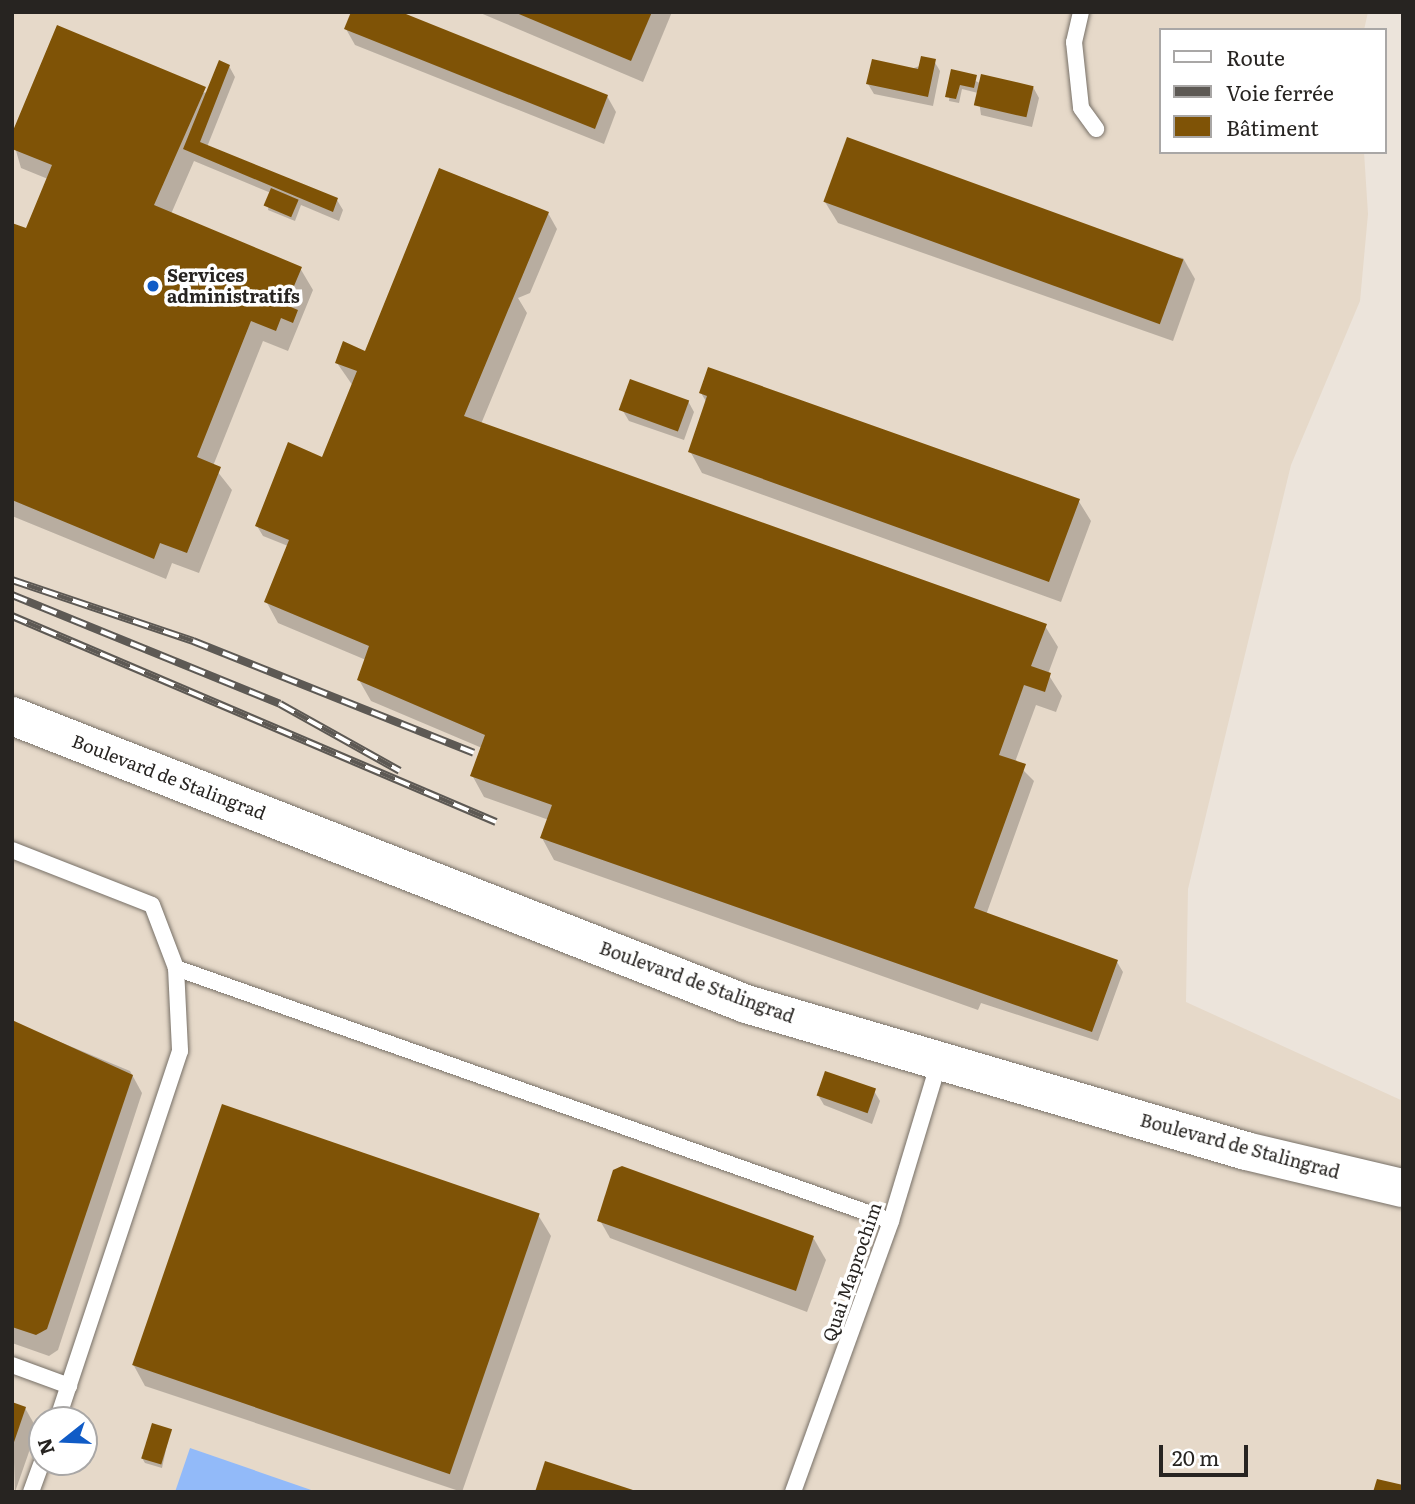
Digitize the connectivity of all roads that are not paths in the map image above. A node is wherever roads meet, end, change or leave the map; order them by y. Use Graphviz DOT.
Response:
graph roads {
  1 [pos="1081,12"];
  2 [pos="1097,130"];
  3 [pos="12,716"];
  4 [pos="12,850"];
  5 [pos="176,968"];
  6 [pos="939,1062"];
  7 [pos="1403,1188"];
  8 [pos="891,1221"];
  9 [pos="12,1366"];
  10 [pos="69,1386"];
  11 [pos="62,1406"];
  12 [pos="793,1492"];
  1 -- 2 [label="lane"];
  3 -- 6 [label="main road, Boulevard de Stalingrad"];
  4 -- 5 [label="lane"];
  5 -- 8 [label="lane"];
  5 -- 10 [label="lane"];
  6 -- 7 [label="main road, Boulevard de Stalingrad"];
  6 -- 8 [label="lane, Quai Maprochim"];
  8 -- 12 [label="lane, Quai Maprochim"];
  9 -- 10 [label="lane"];
  10 -- 11 [label="lane"];
}
